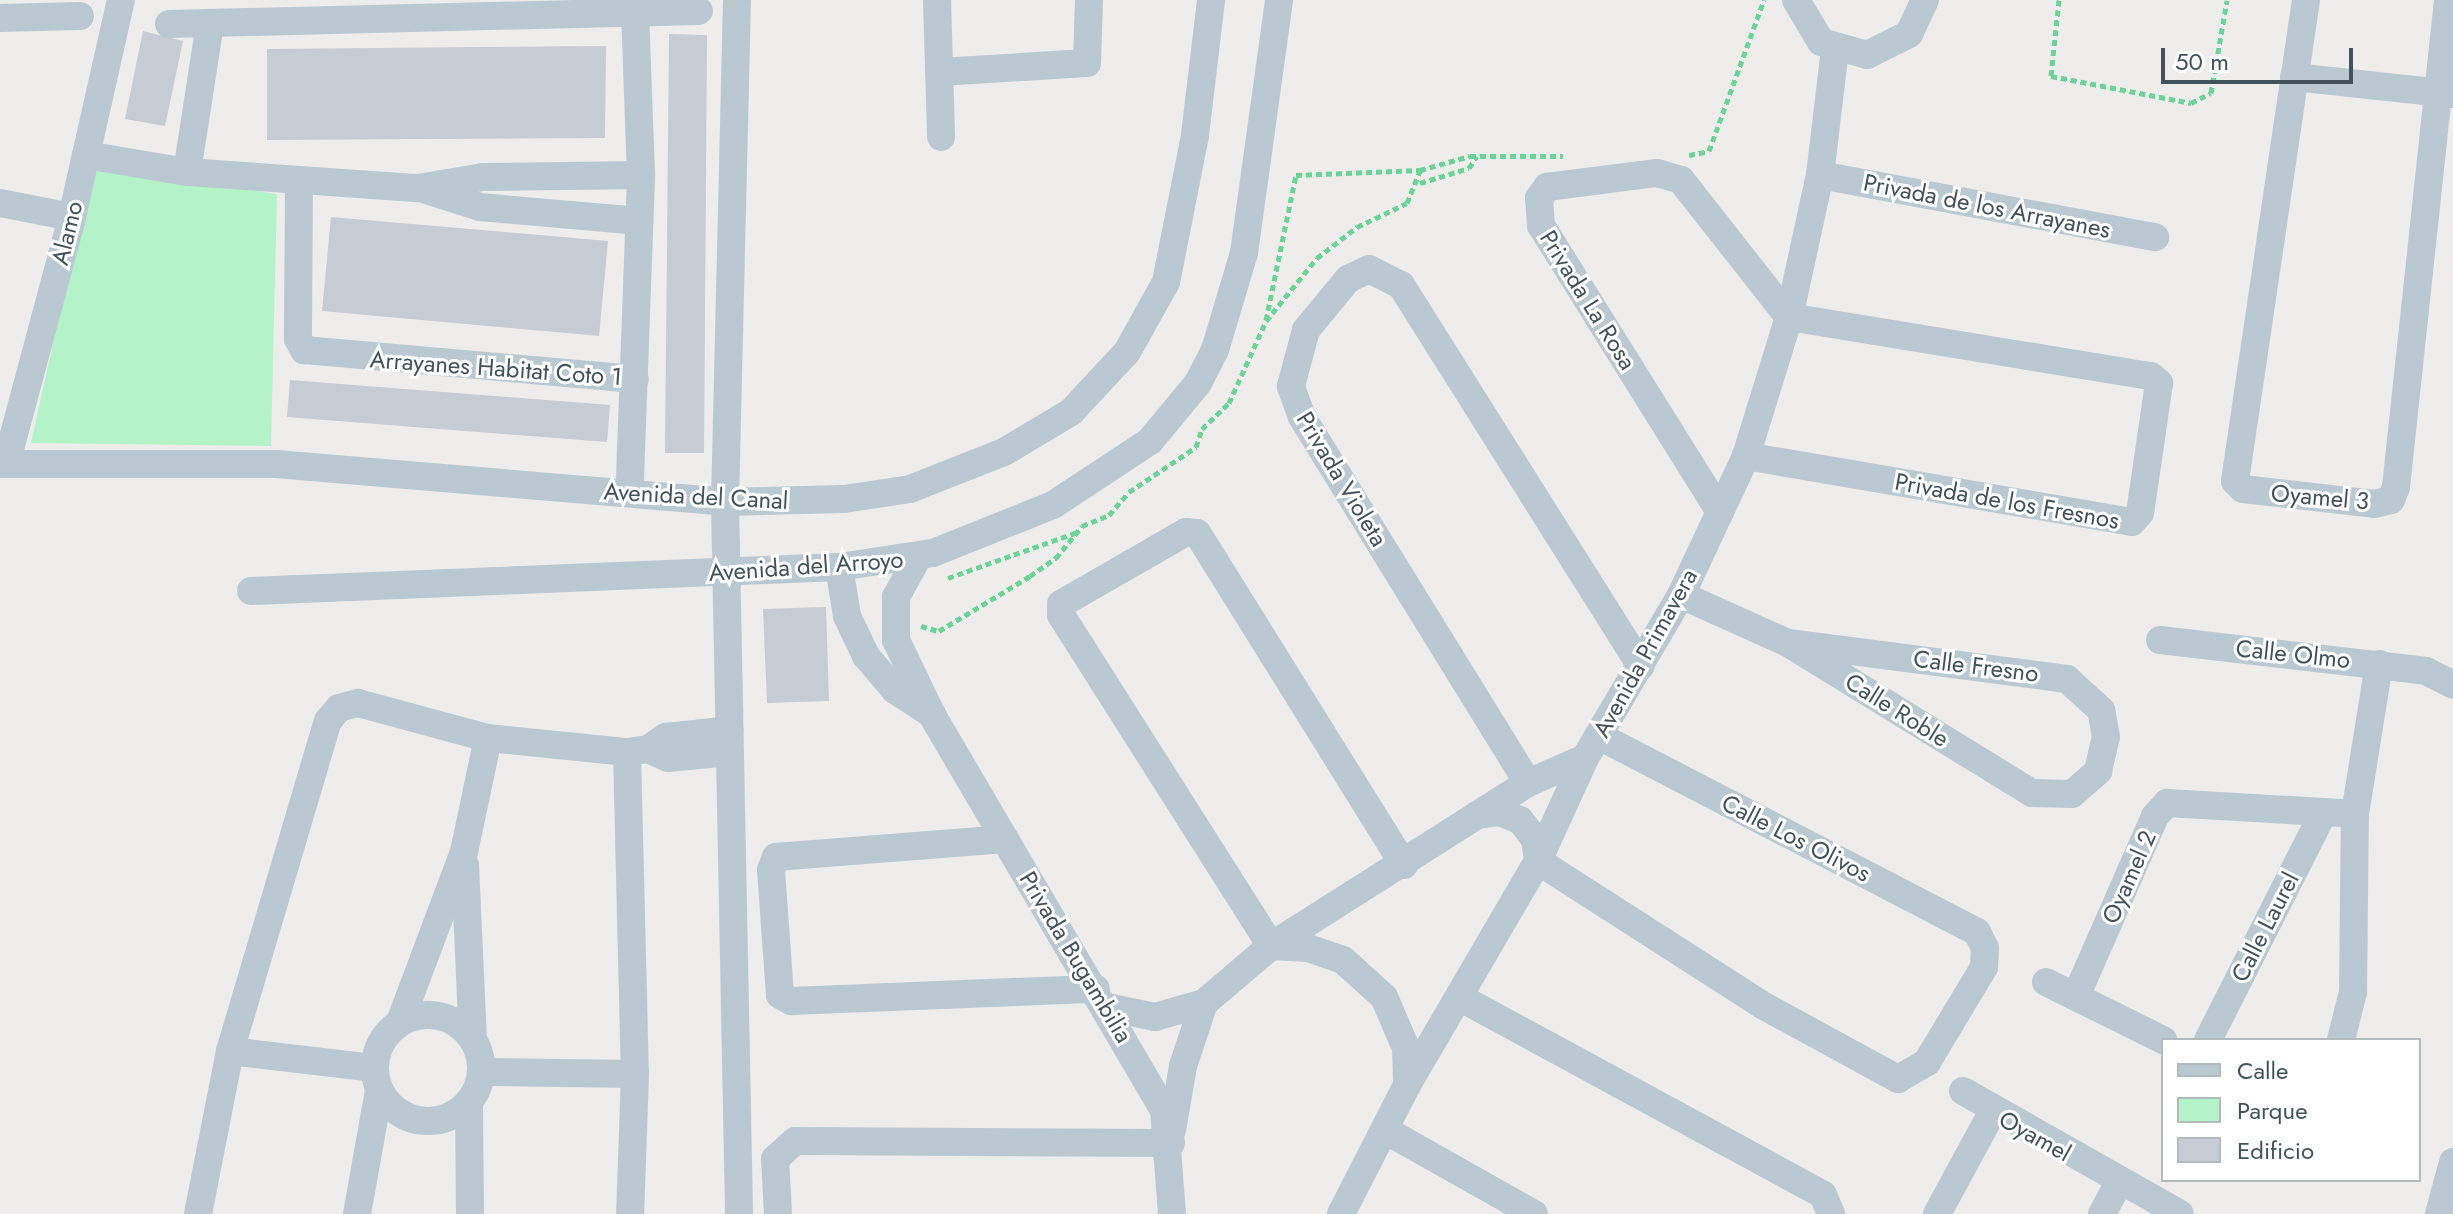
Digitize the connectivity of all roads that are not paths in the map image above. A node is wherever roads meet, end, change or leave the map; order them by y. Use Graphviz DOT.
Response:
graph roads {
  1 [pos="121,0"];
  2 [pos="737,0"];
  3 [pos="937,0"];
  4 [pos="1089,0"];
  5 [pos="1211,0"];
  6 [pos="1279,0"];
  7 [pos="1796,0"];
  8 [pos="1925,0"];
  9 [pos="2306,0"];
  10 [pos="2448,0"];
  11 [pos="699,11"];
  12 [pos="635,13"];
  13 [pos="80,16"];
  14 [pos="0,18"];
  15 [pos="210,23"];
  16 [pos="169,24"];
  17 [pos="1835,50"];
  18 [pos="940,72"];
  19 [pos="2294,77"];
  20 [pos="2446,94"];
  21 [pos="941,137"];
  22 [pos="86,155"];
  23 [pos="187,172"];
  24 [pos="641,175"];
  25 [pos="1820,175"];
  26 [pos="299,182"];
  27 [pos="418,188"];
  28 [pos="0,203"];
  29 [pos="72,217"];
  30 [pos="639,221"];
  31 [pos="2155,237"];
  32 [pos="1789,317"];
  33 [pos="635,379"];
  34 [pos="1746,456"];
  35 [pos="3,464"];
  36 [pos="630,478"];
  37 [pos="725,502"];
  38 [pos="1720,512"];
  39 [pos="918,557"];
  40 [pos="839,567"];
  41 [pos="728,573"];
  42 [pos="251,591"];
  43 [pos="1681,595"];
  44 [pos="2160,640"];
  45 [pos="1788,643"];
  46 [pos="2379,664"];
  47 [pos="1641,666"];
  48 [pos="2439,668"];
  49 [pos="2453,685"];
  50 [pos="932,715"];
  51 [pos="488,738"];
  52 [pos="730,741"];
  53 [pos="1592,747"];
  54 [pos="638,750"];
  55 [pos="2102,760"];
  56 [pos="1528,783"];
  57 [pos="2323,813"];
  58 [pos="2355,814"];
  59 [pos="1477,815"];
  60 [pos="1005,839"];
  61 [pos="464,852"];
  62 [pos="1538,861"];
  63 [pos="1404,865"];
  64 [pos="1271,946"];
  65 [pos="2046,982"];
  66 [pos="2077,994"];
  67 [pos="1459,997"];
  68 [pos="1101,998"];
  69 [pos="1204,1003"];
  70 [pos="400,1022"];
  71 [pos="2209,1038"];
  72 [pos="2342,1038"];
  73 [pos="2161,1039"];
  74 [pos="473,1040"];
  75 [pos="230,1051"];
  76 [pos="481,1072"];
  77 [pos="635,1074"];
  78 [pos="377,1079"];
  79 [pos="1407,1085"];
  80 [pos="1963,1091"];
  81 [pos="469,1101"];
  82 [pos="1994,1109"];
  83 [pos="1385,1130"];
  84 [pos="1171,1143"];
  85 [pos="2453,1162"];
  86 [pos="2118,1184"];
  87 [pos="1832,1211"];
  88 [pos="198,1214"];
  89 [pos="357,1214"];
  90 [pos="470,1214"];
  91 [pos="630,1214"];
  92 [pos="739,1214"];
  93 [pos="778,1214"];
  94 [pos="1172,1214"];
  95 [pos="1341,1214"];
  96 [pos="1534,1214"];
  97 [pos="1937,1214"];
  98 [pos="2102,1214"];
  99 [pos="2180,1214"];
  100 [pos="2439,1214"];
  1 -- 22 [label="street, Alamo"];
  2 -- 37 [label="street"];
  3 -- 18 [label="street"];
  4 -- 18 [label="street"];
  5 -- 37 [label="street, Avenida del Canal"];
  6 -- 39 [label="street, Avenida del Arroyo"];
  7 -- 17 [label="street"];
  8 -- 17 [label="street"];
  9 -- 19 [label="street, Oyamel 3"];
  10 -- 20 [label="street, Oyamel 3"];
  11 -- 12 [label="street"];
  12 -- 15 [label="street"];
  12 -- 24 [label="street, Arrayanes Habitat Coto 1"];
  13 -- 14 [label="street"];
  15 -- 16 [label="street"];
  15 -- 23 [label="street"];
  17 -- 25 [label="street, Avenida Primavera"];
  18 -- 21 [label="street"];
  19 -- 20 [label="street"];
  19 -- 20 [label="street, Oyamel 3"];
  22 -- 23 [label="street"];
  22 -- 29 [label="street, Alamo"];
  23 -- 26 [label="street"];
  24 -- 27 [label="street"];
  24 -- 30 [label="street, Arrayanes Habitat Coto 1"];
  25 -- 31 [label="street, Privada de los Arrayanes"];
  25 -- 32 [label="street, Avenida Primavera"];
  26 -- 27 [label="street"];
  26 -- 33 [label="street, Arrayanes Habitat Coto 1"];
  27 -- 30 [label="street"];
  28 -- 29 [label="street"];
  29 -- 35 [label="street, Alamo"];
  30 -- 33 [label="street, Arrayanes Habitat Coto 1"];
  32 -- 34 [label="street, Avenida Primavera"];
  32 -- 34 [label="street, Privada de los Fresnos"];
  32 -- 38 [label="street, Privada La Rosa"];
  33 -- 36 [label="street"];
  34 -- 38 [label="street, Avenida Primavera"];
  35 -- 37 [label="street, Avenida del Canal"];
  37 -- 41 [label="street"];
  38 -- 43 [label="street, Avenida Primavera"];
  39 -- 40 [label="street, Avenida del Arroyo"];
  39 -- 50 [label="street, Privada Bugambilia"];
  40 -- 41 [label="street, Avenida del Arroyo"];
  40 -- 50 [label="street, Privada Bugambilia"];
  41 -- 42 [label="street, Avenida del Arroyo"];
  41 -- 52 [label="street"];
  43 -- 45 [label="street, Calle Roble"];
  43 -- 47 [label="street, Avenida Primavera"];
  44 -- 46 [label="street, Calle Olmo"];
  45 -- 55 [label="street, Calle Roble"];
  45 -- 55 [label="street, Calle Fresno"];
  46 -- 48 [label="street, Calle Olmo"];
  46 -- 58 [label="street"];
  47 -- 53 [label="street, Avenida Primavera"];
  47 -- 56 [label="street, Privada Violeta"];
  48 -- 49 [label="street, Calle Olmo"];
  50 -- 60 [label="street, Privada Bugambilia"];
  51 -- 54 [label="street"];
  51 -- 61 [label="street"];
  51 -- 75 [label="street"];
  52 -- 54 [label="street"];
  52 -- 92 [label="street"];
  53 -- 56 [label="street"];
  53 -- 62 [label="street, Avenida Primavera"];
  53 -- 62 [label="street, Calle Los Olivos"];
  54 -- 77 [label="street"];
  56 -- 59 [label="street"];
  57 -- 58 [label="street, Oyamel 2"];
  57 -- 66 [label="street, Oyamel 2"];
  57 -- 71 [label="street, Calle Laurel"];
  58 -- 72 [label="street"];
  59 -- 62 [label="street"];
  59 -- 63 [label="street"];
  60 -- 68 [label="street, Privada Bugambilia"];
  60 -- 68 [label="street"];
  61 -- 70 [label="street"];
  61 -- 74 [label="street"];
  62 -- 67 [label="street, Avenida Primavera"];
  63 -- 64 [label="street"];
  63 -- 64 [label="street"];
  64 -- 69 [label="street"];
  64 -- 79 [label="street"];
  65 -- 66 [label="street"];
  66 -- 73 [label="street"];
  67 -- 79 [label="street, Avenida Primavera"];
  67 -- 87 [label="street"];
  68 -- 69 [label="street"];
  68 -- 84 [label="street, Privada Bugambilia"];
  69 -- 84 [label="street"];
  70 -- 74 [label="street"];
  70 -- 78 [label="street"];
  74 -- 76 [label="street"];
  75 -- 78 [label="street"];
  75 -- 88 [label="street"];
  76 -- 77 [label="street"];
  76 -- 81 [label="street"];
  77 -- 91 [label="street"];
  78 -- 81 [label="street"];
  78 -- 89 [label="street"];
  79 -- 83 [label="street, Avenida Primavera"];
  80 -- 82 [label="street"];
  81 -- 90 [label="street"];
  82 -- 86 [label="street, Oyamel"];
  82 -- 97 [label="street, Oyamel"];
  83 -- 95 [label="street, Avenida Primavera"];
  83 -- 96 [label="street"];
  84 -- 93 [label="street"];
  84 -- 94 [label="street, Privada Bugambilia"];
  85 -- 100 [label="street"];
  86 -- 98 [label="street"];
  86 -- 99 [label="street, Oyamel"];
}
